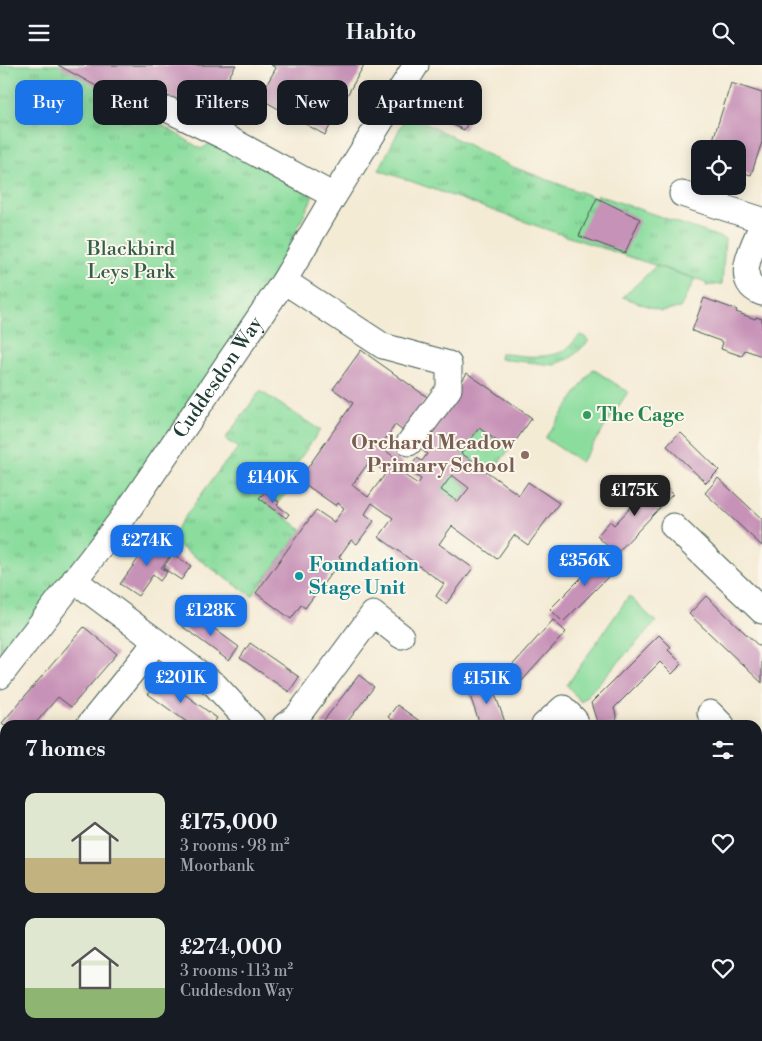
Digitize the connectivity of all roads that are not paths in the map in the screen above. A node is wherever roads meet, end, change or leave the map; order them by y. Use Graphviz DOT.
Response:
graph roads {
  1 [pos="416,65"];
  2 [pos="169,110"];
  3 [pos="682,194"];
  4 [pos="334,196"];
  5 [pos="762,220"];
  6 [pos="762,225"];
  7 [pos="284,281"];
  8 [pos="762,293"];
  9 [pos="409,443"];
  10 [pos="673,526"];
  11 [pos="74,580"];
  12 [pos="762,611"];
  13 [pos="401,636"];
  14 [pos="156,642"];
  15 [pos="0,676"];
  16 [pos="571,709"];
  17 [pos="93,720"];
  18 [pos="247,720"];
  19 [pos="294,720"];
  20 [pos="552,720"];
  1 -- 4 [label="street, Cuddesdon Way"];
  2 -- 4 [label="street"];
  3 -- 5 [label="street"];
  4 -- 7 [label="street, Cuddesdon Way"];
  6 -- 8 [label="street"];
  7 -- 9 [label="street"];
  7 -- 11 [label="street, Cuddesdon Way"];
  10 -- 12 [label="street"];
  11 -- 14 [label="street"];
  11 -- 15 [label="street, Cuddesdon Way"];
  13 -- 19 [label="street"];
  14 -- 17 [label="street"];
  14 -- 18 [label="street"];
  16 -- 20 [label="street"];
}
